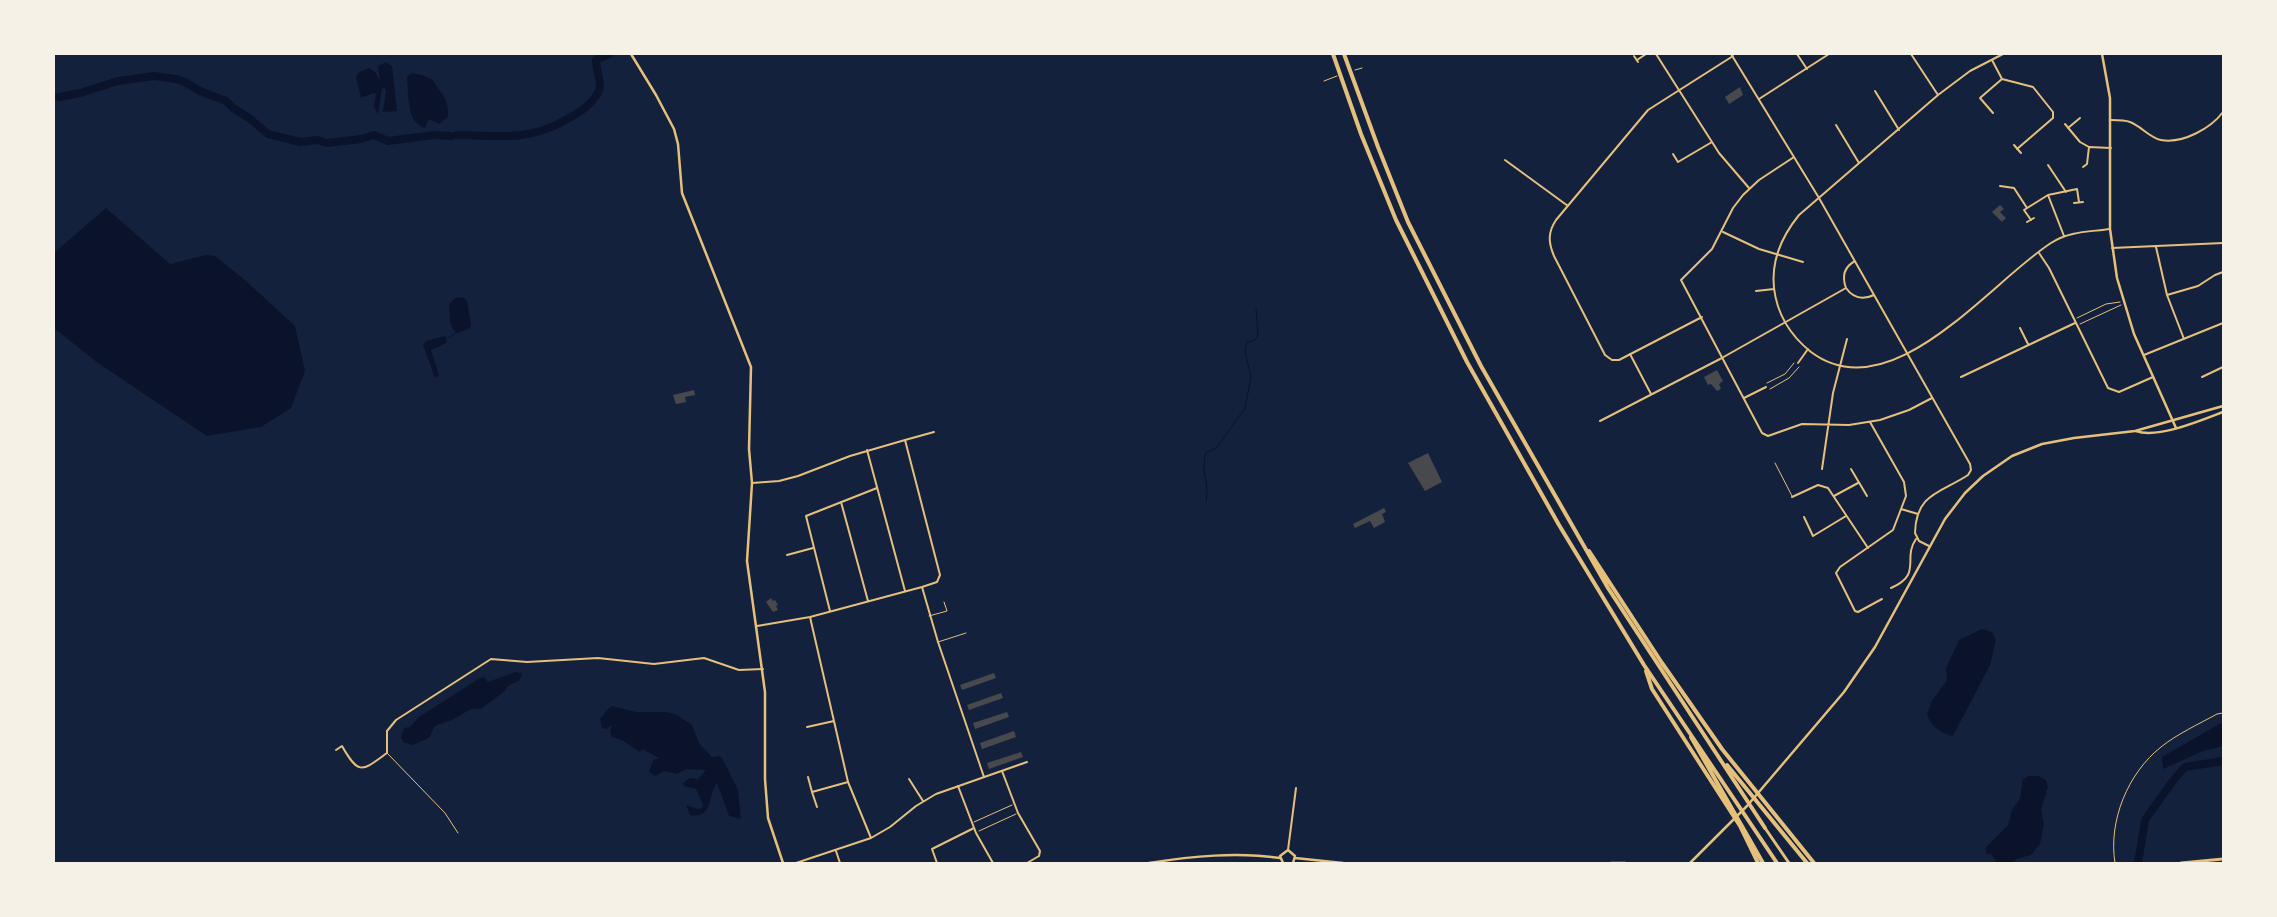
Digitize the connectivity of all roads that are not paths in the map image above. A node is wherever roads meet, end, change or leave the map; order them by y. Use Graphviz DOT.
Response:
graph roads {
  1 [pos="630,54"];
  2 [pos="1333,54"];
  3 [pos="1344,54"];
  4 [pos="1646,54"];
  5 [pos="1656,54"];
  6 [pos="1797,54"];
  7 [pos="1829,54"];
  8 [pos="1911,54"];
  9 [pos="2001,54"];
  10 [pos="2102,54"];
  11 [pos="1732,55"];
  12 [pos="1634,56"];
  13 [pos="1992,60"];
  14 [pos="1807,69"];
  15 [pos="2002,79"];
  16 [pos="1678,89"];
  17 [pos="1875,91"];
  18 [pos="1938,96"];
  19 [pos="1759,99"];
  20 [pos="2223,112"];
  21 [pos="1993,113"];
  22 [pos="2080,118"];
  23 [pos="2111,120"];
  24 [pos="2065,124"];
  25 [pos="1836,125"];
  26 [pos="2068,128"];
  27 [pos="1899,130"];
  28 [pos="1712,142"];
  29 [pos="2014,145"];
  30 [pos="2089,147"];
  31 [pos="2111,148"];
  32 [pos="2017,149"];
  33 [pos="2021,153"];
  34 [pos="1673,154"];
  35 [pos="1794,157"];
  36 [pos="1505,160"];
  37 [pos="1859,163"];
  38 [pos="2048,165"];
  39 [pos="2083,167"];
  40 [pos="2000,186"];
  41 [pos="1749,188"];
  42 [pos="2066,192"];
  43 [pos="2048,195"];
  44 [pos="1819,198"];
  45 [pos="2079,202"];
  46 [pos="2083,202"];
  47 [pos="2074,203"];
  48 [pos="1568,206"];
  49 [pos="2027,208"];
  50 [pos="2034,218"];
  51 [pos="2031,220"];
  52 [pos="2027,222"];
  53 [pos="2110,229"];
  54 [pos="1722,232"];
  55 [pos="2064,236"];
  56 [pos="2223,242"];
  57 [pos="2156,246"];
  58 [pos="2112,248"];
  59 [pos="2039,253"];
  60 [pos="1777,254"];
  61 [pos="1855,261"];
  62 [pos="1803,262"];
  63 [pos="2223,272"];
  64 [pos="1846,288"];
  65 [pos="1774,289"];
  66 [pos="1756,291"];
  67 [pos="1874,295"];
  68 [pos="2167,295"];
  69 [pos="1702,317"];
  70 [pos="1785,322"];
  71 [pos="2075,323"];
  72 [pos="2223,323"];
  73 [pos="2020,328"];
  74 [pos="1847,339"];
  75 [pos="2184,339"];
  76 [pos="2028,344"];
  77 [pos="1808,349"];
  78 [pos="1630,354"];
  79 [pos="1907,354"];
  80 [pos="2144,355"];
  81 [pos="1722,358"];
  82 [pos="1798,363"];
  83 [pos="1840,365"];
  84 [pos="2223,367"];
  85 [pos="1960,377"];
  86 [pos="2153,377"];
  87 [pos="2202,377"];
  88 [pos="1767,385"];
  89 [pos="1652,395"];
  90 [pos="1744,398"];
  91 [pos="1932,398"];
  92 [pos="2223,406"];
  93 [pos="2223,412"];
  94 [pos="2174,420"];
  95 [pos="1600,421"];
  96 [pos="1870,422"];
  97 [pos="1828,424"];
  98 [pos="2176,428"];
  99 [pos="2135,431"];
  100 [pos="934,432"];
  101 [pos="904,440"];
  102 [pos="867,450"];
  103 [pos="1775,463"];
  104 [pos="1822,469"];
  105 [pos="1851,469"];
  106 [pos="1859,482"];
  107 [pos="752,483"];
  108 [pos="877,488"];
  109 [pos="1834,496"];
  110 [pos="1867,496"];
  111 [pos="1792,497"];
  112 [pos="841,502"];
  113 [pos="1901,509"];
  114 [pos="1918,514"];
  115 [pos="1846,516"];
  116 [pos="1804,517"];
  117 [pos="1568,520"];
  118 [pos="1917,538"];
  119 [pos="1930,546"];
  120 [pos="814,548"];
  121 [pos="1868,548"];
  122 [pos="787,555"];
  123 [pos="922,587"];
  124 [pos="1890,588"];
  125 [pos="905,591"];
  126 [pos="1882,599"];
  127 [pos="868,602"];
  128 [pos="944,602"];
  129 [pos="831,612"];
  130 [pos="930,616"];
  131 [pos="810,617"];
  132 [pos="757,626"];
  133 [pos="966,633"];
  134 [pos="938,642"];
  135 [pos="1644,665"];
  136 [pos="763,669"];
  137 [pos="1678,716"];
  138 [pos="834,721"];
  139 [pos="807,727"];
  140 [pos="336,750"];
  141 [pos="1716,752"];
  142 [pos="387,753"];
  143 [pos="1027,762"];
  144 [pos="1002,771"];
  145 [pos="808,777"];
  146 [pos="984,777"];
  147 [pos="909,779"];
  148 [pos="848,782"];
  149 [pos="958,786"];
  150 [pos="1296,788"];
  151 [pos="812,792"];
  152 [pos="923,802"];
  153 [pos="817,807"];
  154 [pos="974,828"];
  155 [pos="1765,828"];
  156 [pos="458,833"];
  157 [pos="871,838"];
  158 [pos="836,850"];
  159 [pos="1288,850"];
  160 [pos="1280,858"];
  161 [pos="1295,858"];
  162 [pos="2223,859"];
  163 [pos="783,863"];
  164 [pos="796,863"];
  165 [pos="840,863"];
  166 [pos="937,863"];
  167 [pos="993,863"];
  168 [pos="1027,863"];
  169 [pos="1149,863"];
  170 [pos="1282,863"];
  171 [pos="1292,863"];
  172 [pos="1343,863"];
  173 [pos="1611,863"];
  174 [pos="1625,863"];
  175 [pos="1690,863"];
  176 [pos="1758,863"];
  177 [pos="1762,863"];
  178 [pos="1777,863"];
  179 [pos="1789,863"];
  180 [pos="1807,863"];
  181 [pos="1814,863"];
  182 [pos="2181,863"];
  1 -- 107 [label="street"];
  2 -- 135 [label="highway"];
  3 -- 117 [label="highway"];
  4 -- 12 [label="street"];
  5 -- 16 [label="street"];
  6 -- 14 [label="street"];
  7 -- 14 [label="street"];
  8 -- 18 [label="street"];
  9 -- 13 [label="street"];
  10 -- 23 [label="street"];
  11 -- 16 [label="street"];
  11 -- 19 [label="street"];
  13 -- 15 [label="street"];
  13 -- 18 [label="street"];
  14 -- 19 [label="street"];
  15 -- 21 [label="street"];
  15 -- 32 [label="street"];
  16 -- 28 [label="street"];
  16 -- 48 [label="street"];
  17 -- 27 [label="street"];
  18 -- 27 [label="street"];
  19 -- 35 [label="street"];
  20 -- 23 [label="street"];
  22 -- 26 [label="street"];
  23 -- 31 [label="street"];
  24 -- 26 [label="street"];
  25 -- 37 [label="street"];
  26 -- 30 [label="street"];
  27 -- 37 [label="street"];
  28 -- 34 [label="street"];
  28 -- 41 [label="street"];
  29 -- 32 [label="street"];
  30 -- 31 [label="street"];
  30 -- 39 [label="street"];
  31 -- 53 [label="street"];
  32 -- 33 [label="street"];
  35 -- 41 [label="street"];
  35 -- 44 [label="street"];
  36 -- 48 [label="street"];
  37 -- 44 [label="street"];
  38 -- 42 [label="street"];
  40 -- 49 [label="street"];
  41 -- 54 [label="street"];
  42 -- 43 [label="street"];
  42 -- 45 [label="street"];
  43 -- 49 [label="street"];
  43 -- 55 [label="street"];
  44 -- 60 [label="street"];
  44 -- 61 [label="street"];
  45 -- 46 [label="street"];
  45 -- 47 [label="street"];
  48 -- 78 [label="street"];
  49 -- 51 [label="street"];
  50 -- 51 [label="street"];
  51 -- 52 [label="street"];
  53 -- 55 [label="street"];
  53 -- 58 [label="street"];
  54 -- 60 [label="street"];
  54 -- 69 [label="street"];
  55 -- 59 [label="street"];
  56 -- 57 [label="street"];
  57 -- 58 [label="street"];
  57 -- 68 [label="street"];
  58 -- 80 [label="street"];
  59 -- 71 [label="street"];
  59 -- 79 [label="street"];
  60 -- 62 [label="street"];
  60 -- 65 [label="street"];
  61 -- 64 [label="street"];
  61 -- 67 [label="street"];
  63 -- 68 [label="street"];
  64 -- 67 [label="street"];
  64 -- 70 [label="street"];
  65 -- 66 [label="street"];
  65 -- 70 [label="street"];
  67 -- 79 [label="street"];
  68 -- 75 [label="street"];
  69 -- 78 [label="street"];
  69 -- 81 [label="street"];
  70 -- 77 [label="street"];
  70 -- 81 [label="street"];
  71 -- 76 [label="street"];
  71 -- 86 [label="street"];
  72 -- 75 [label="street"];
  73 -- 76 [label="street"];
  74 -- 83 [label="street"];
  75 -- 80 [label="street"];
  76 -- 85 [label="street"];
  77 -- 82 [label="street"];
  77 -- 83 [label="street"];
  78 -- 89 [label="street"];
  79 -- 83 [label="street"];
  79 -- 91 [label="street"];
  80 -- 86 [label="street"];
  81 -- 89 [label="street"];
  81 -- 90 [label="street"];
  83 -- 97 [label="street"];
  84 -- 87 [label="street"];
  86 -- 94 [label="street"];
  88 -- 90 [label="street"];
  89 -- 95 [label="street"];
  90 -- 97 [label="street"];
  91 -- 96 [label="street"];
  91 -- 114 [label="street"];
  92 -- 94 [label="street"];
  93 -- 98 [label="street"];
  94 -- 98 [label="street"];
  94 -- 99 [label="street"];
  96 -- 97 [label="street"];
  96 -- 113 [label="street"];
  97 -- 104 [label="street"];
  98 -- 99 [label="street"];
  99 -- 119 [label="street"];
  100 -- 101 [label="street"];
  101 -- 102 [label="street"];
  101 -- 123 [label="street"];
  102 -- 107 [label="street"];
  102 -- 108 [label="street"];
  103 -- 111 [label="lane"];
  105 -- 106 [label="street"];
  106 -- 109 [label="street"];
  106 -- 110 [label="street"];
  107 -- 132 [label="street"];
  108 -- 112 [label="street"];
  108 -- 125 [label="street"];
  109 -- 111 [label="street"];
  109 -- 115 [label="street"];
  112 -- 120 [label="street"];
  112 -- 127 [label="street"];
  113 -- 114 [label="street"];
  113 -- 121 [label="street"];
  114 -- 118 [label="street"];
  115 -- 116 [label="street"];
  115 -- 121 [label="street"];
  117 -- 141 [label="highway"];
  117 -- 181 [label="highway"];
  118 -- 119 [label="street"];
  118 -- 124 [label="street"];
  119 -- 175 [label="street"];
  120 -- 122 [label="street"];
  120 -- 129 [label="street"];
  121 -- 126 [label="street"];
  123 -- 125 [label="street"];
  123 -- 130 [label="street"];
  125 -- 127 [label="street"];
  127 -- 129 [label="street"];
  128 -- 130 [label="lane"];
  129 -- 131 [label="street"];
  130 -- 134 [label="street"];
  131 -- 132 [label="street"];
  131 -- 138 [label="street"];
  132 -- 136 [label="street"];
  133 -- 134 [label="lane"];
  134 -- 146 [label="street"];
  135 -- 137 [label="highway"];
  135 -- 176 [label="highway"];
  136 -- 142 [label="street"];
  136 -- 163 [label="street"];
  137 -- 177 [label="highway"];
  137 -- 178 [label="highway"];
  138 -- 139 [label="street"];
  138 -- 148 [label="street"];
  140 -- 142 [label="street"];
  141 -- 155 [label="highway"];
  141 -- 180 [label="highway"];
  142 -- 156 [label="lane"];
  143 -- 144 [label="street"];
  144 -- 146 [label="street"];
  144 -- 168 [label="street"];
  145 -- 151 [label="street"];
  146 -- 149 [label="street"];
  147 -- 152 [label="street"];
  148 -- 151 [label="street"];
  148 -- 157 [label="street"];
  149 -- 152 [label="street"];
  149 -- 154 [label="street"];
  150 -- 159 [label="street"];
  151 -- 153 [label="street"];
  152 -- 157 [label="street"];
  154 -- 166 [label="street"];
  154 -- 167 [label="street"];
  155 -- 179 [label="highway"];
  157 -- 158 [label="street"];
  158 -- 164 [label="street"];
  158 -- 165 [label="street"];
  159 -- 160 [label="street"];
  159 -- 161 [label="street"];
  160 -- 169 [label="street"];
  160 -- 170 [label="street"];
  161 -- 171 [label="street"];
  161 -- 172 [label="street"];
  162 -- 182 [label="highway"];
  173 -- 174 [label="street"];
}
